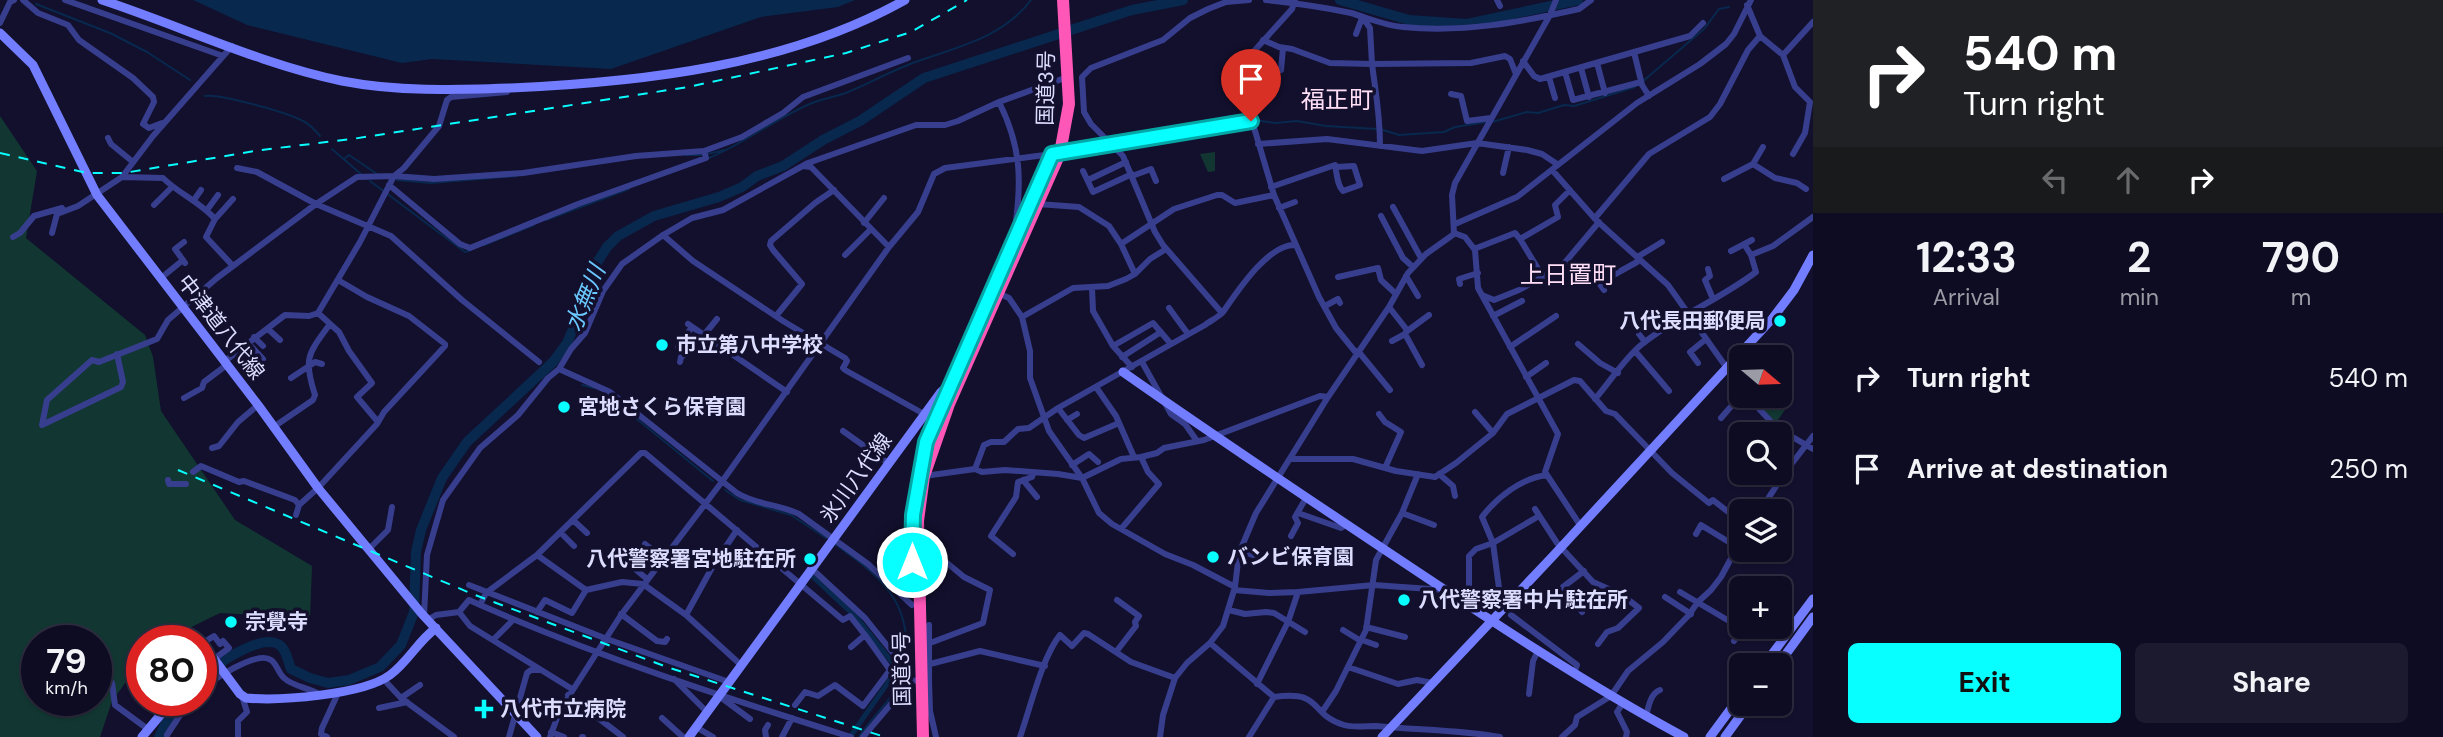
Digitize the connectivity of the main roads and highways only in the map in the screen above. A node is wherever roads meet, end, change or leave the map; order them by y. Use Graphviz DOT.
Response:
graph roads {
  1 [pos="1056,0"];
  2 [pos="1063,0"];
  3 [pos="1061,19"];
  4 [pos="1056,154"];
  5 [pos="996,292"];
  6 [pos="942,402"];
  7 [pos="906,677"];
  8 [pos="915,737"];
  9 [pos="923,737"];
  1 -- 3 [label="highway, 国道3号"];
  2 -- 3 [label="highway, 国道3号"];
  3 -- 4 [label="highway, 国道3号"];
  4 -- 5 [label="highway, 国道3号"];
  4 -- 5 [label="highway, 国道3号"];
  5 -- 6 [label="highway, 国道3号"];
  6 -- 7 [label="highway, 国道3号"];
  6 -- 7 [label="highway, 国道3号"];
  7 -- 8 [label="highway, 国道3号"];
  7 -- 9 [label="highway, 国道3号"];
}
